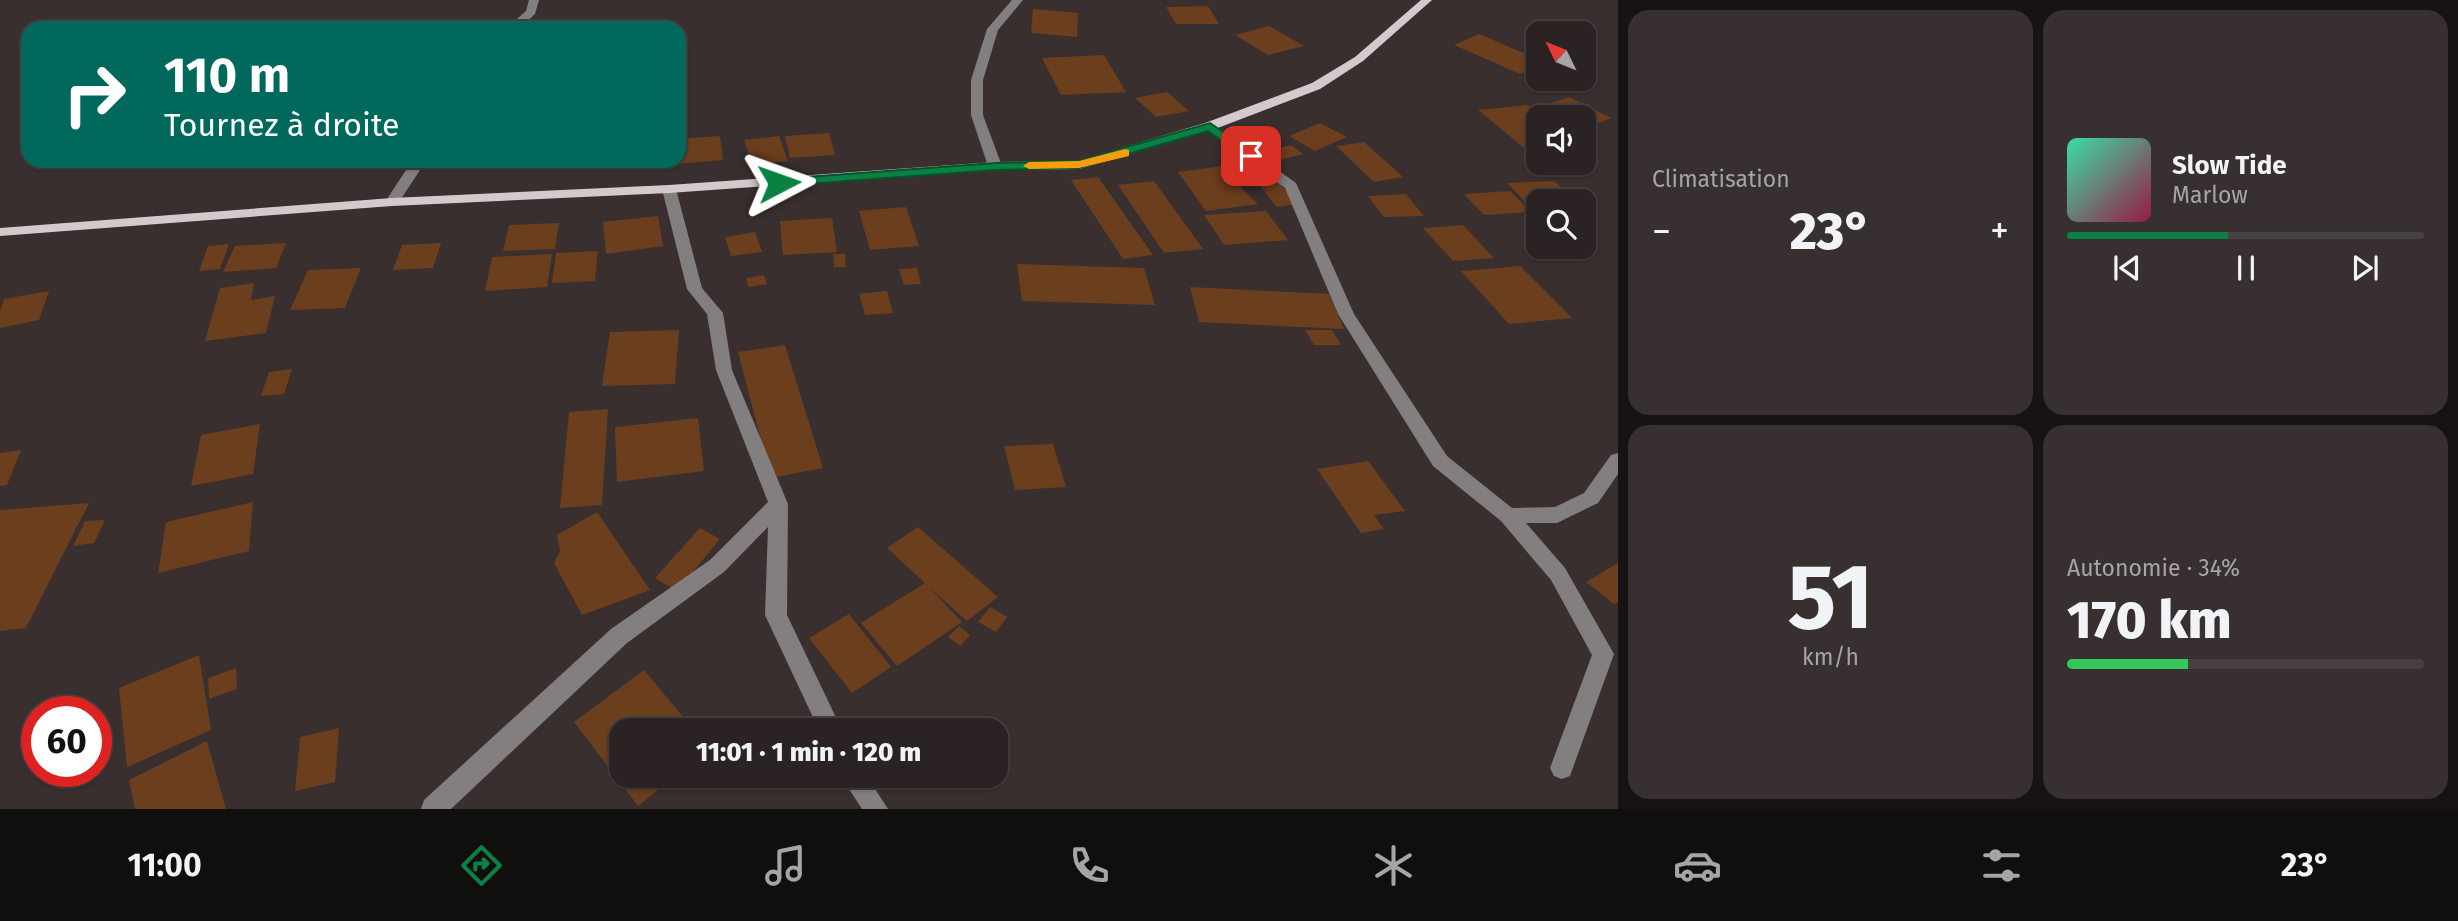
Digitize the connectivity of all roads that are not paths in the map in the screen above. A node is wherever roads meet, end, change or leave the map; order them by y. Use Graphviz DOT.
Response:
graph roads {
  1 [pos="534,0"];
  2 [pos="1018,0"];
  3 [pos="1427,0"];
  4 [pos="521,21"];
  5 [pos="1210,126"];
  6 [pos="995,166"];
  7 [pos="414,168"];
  8 [pos="670,190"];
  9 [pos="392,202"];
  10 [pos="0,232"];
  11 [pos="1618,460"];
  12 [pos="778,504"];
  13 [pos="1508,516"];
  14 [pos="825,718"];
  15 [pos="1562,768"];
  16 [pos="861,788"];
  17 [pos="433,809"];
  18 [pos="876,809"];
  1 -- 4 [label="street"];
  2 -- 6 [label="street"];
  3 -- 5 [label="main road"];
  5 -- 6 [label="main road"];
  5 -- 13 [label="street"];
  6 -- 8 [label="main road"];
  7 -- 9 [label="street"];
  8 -- 9 [label="main road"];
  8 -- 12 [label="street"];
  9 -- 10 [label="main road"];
  11 -- 13 [label="street"];
  12 -- 14 [label="street"];
  12 -- 17 [label="street"];
  13 -- 15 [label="street"];
  16 -- 18 [label="street"];
}
